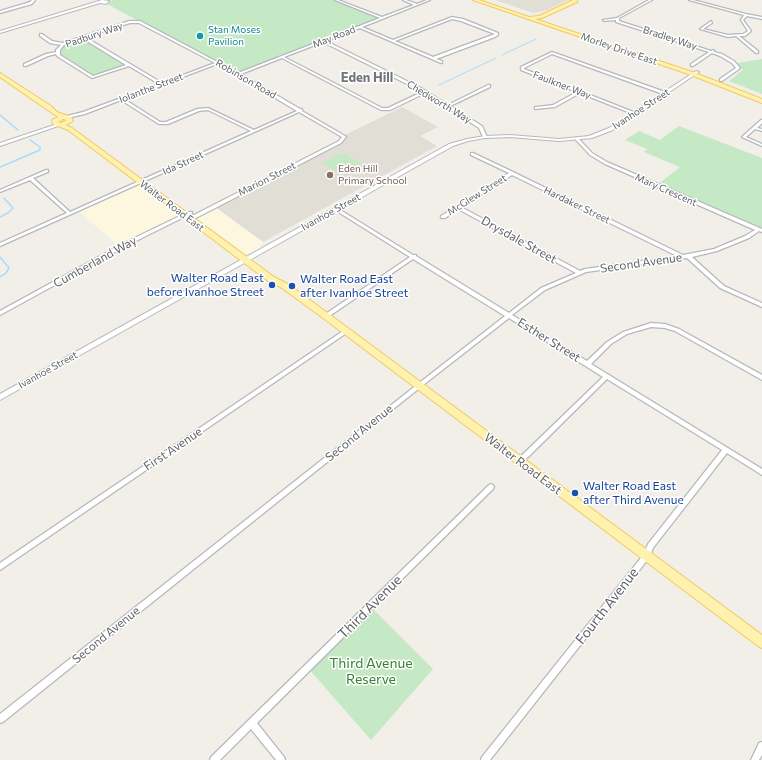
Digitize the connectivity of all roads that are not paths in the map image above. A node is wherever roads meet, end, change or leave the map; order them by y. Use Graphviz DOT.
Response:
graph roads {
  1 [pos="34,0"];
  2 [pos="112,0"];
  3 [pos="336,0"];
  4 [pos="404,0"];
  5 [pos="429,0"];
  6 [pos="475,0"];
  7 [pos="484,0"];
  8 [pos="576,0"];
  9 [pos="651,0"];
  10 [pos="690,0"];
  11 [pos="103,1"];
  12 [pos="417,5"];
  13 [pos="0,12"];
  14 [pos="746,15"];
  15 [pos="523,16"];
  16 [pos="382,18"];
  17 [pos="536,18"];
  18 [pos="762,18"];
  19 [pos="617,19"];
  20 [pos="604,20"];
  21 [pos="711,22"];
  22 [pos="143,23"];
  23 [pos="544,24"];
  24 [pos="360,27"];
  25 [pos="0,32"];
  26 [pos="41,35"];
  27 [pos="737,36"];
  28 [pos="82,37"];
  29 [pos="323,41"];
  30 [pos="393,41"];
  31 [pos="63,44"];
  32 [pos="713,51"];
  33 [pos="757,52"];
  34 [pos="58,53"];
  35 [pos="282,57"];
  36 [pos="434,58"];
  37 [pos="441,62"];
  38 [pos="218,63"];
  39 [pos="25,65"];
  40 [pos="692,65"];
  41 [pos="129,66"];
  42 [pos="695,73"];
  43 [pos="238,74"];
  44 [pos="0,75"];
  45 [pos="721,80"];
  46 [pos="13,84"];
  47 [pos="161,84"];
  48 [pos="489,86"];
  49 [pos="424,92"];
  50 [pos="579,92"];
  51 [pos="664,93"];
  52 [pos="762,96"];
  53 [pos="122,99"];
  54 [pos="762,101"];
  55 [pos="448,106"];
  56 [pos="536,108"];
  57 [pos="301,110"];
  58 [pos="634,113"];
  59 [pos="68,119"];
  60 [pos="762,122"];
  61 [pos="57,123"];
  62 [pos="754,128"];
  63 [pos="762,130"];
  64 [pos="254,131"];
  65 [pos="485,137"];
  66 [pos="344,139"];
  67 [pos="577,139"];
  68 [pos="0,145"];
  69 [pos="762,145"];
  70 [pos="472,154"];
  71 [pos="47,172"];
  72 [pos="512,173"];
  73 [pos="30,178"];
  74 [pos="144,181"];
  75 [pos="0,191"];
  76 [pos="458,207"];
  77 [pos="336,209"];
  78 [pos="70,214"];
  79 [pos="190,216"];
  80 [pos="443,217"];
  81 [pos="760,231"];
  82 [pos="0,245"];
  83 [pos="414,256"];
  84 [pos="685,256"];
  85 [pos="247,258"];
  86 [pos="579,273"];
  87 [pos="762,305"];
  88 [pos="0,313"];
  89 [pos="508,315"];
  90 [pos="326,316"];
  91 [pos="346,331"];
  92 [pos="587,364"];
  93 [pos="607,376"];
  94 [pos="762,378"];
  95 [pos="418,386"];
  96 [pos="0,397"];
  97 [pos="726,450"];
  98 [pos="520,461"];
  99 [pos="762,472"];
  100 [pos="491,487"];
  101 [pos="647,556"];
  102 [pos="0,567"];
  103 [pos="762,642"];
  104 [pos="0,719"];
  105 [pos="252,723"];
  106 [pos="762,746"];
  107 [pos="214,760"];
  108 [pos="281,760"];
  109 [pos="485,760"];
  110 [pos="755,760"];
  1 -- 13 [label="street"];
  2 -- 11 [label="street"];
  3 -- 16 [label="street"];
  4 -- 12 [label="street"];
  5 -- 12 [label="street, May Road"];
  6 -- 15 [label="main road, Morley Drive East"];
  7 -- 17 [label="main road, Morley Drive East"];
  8 -- 17 [label="main road"];
  9 -- 19 [label="street, Bradley Way"];
  10 -- 14 [label="street"];
  11 -- 25 [label="street"];
  12 -- 16 [label="street, May Road"];
  14 -- 18 [label="street"];
  14 -- 27 [label="street"];
  15 -- 17 [label="main road"];
  15 -- 23 [label="main road, Morley Drive East"];
  16 -- 24 [label="street, May Road"];
  17 -- 23 [label="main road"];
  17 -- 42 [label="main road, Morley Drive East"];
  19 -- 20 [label="street"];
  19 -- 32 [label="street, Bradley Way"];
  21 -- 27 [label="street"];
  22 -- 28 [label="street, Padbury Way"];
  22 -- 38 [label="street, Robinson Road"];
  23 -- 42 [label="main road, Morley Drive East"];
  24 -- 29 [label="street, May Road"];
  24 -- 30 [label="street"];
  26 -- 31 [label="street"];
  27 -- 33 [label="street"];
  28 -- 31 [label="street, Padbury Way"];
  28 -- 41 [label="street"];
  29 -- 35 [label="street, May Road"];
  29 -- 49 [label="street, Chedworth Way"];
  30 -- 36 [label="street"];
  30 -- 36 [label="street"];
  31 -- 34 [label="street, Padbury Way"];
  32 -- 40 [label="street"];
  32 -- 45 [label="street, Bradley Way"];
  34 -- 39 [label="street"];
  34 -- 41 [label="street, Padbury Way"];
  35 -- 43 [label="street, May Road"];
  35 -- 49 [label="street"];
  36 -- 37 [label="street"];
  38 -- 43 [label="street, Robinson Road"];
  38 -- 47 [label="street, Iolanthe Street"];
  41 -- 47 [label="street"];
  42 -- 45 [label="main road, Morley Drive East"];
  42 -- 51 [label="street, Ivanhoe Street"];
  42 -- 54 [label="main road, Morley Drive East"];
  43 -- 57 [label="street, Robinson Road"];
  44 -- 46 [label="main road, Walter Road East"];
  45 -- 52 [label="main road, Morley Drive East"];
  46 -- 59 [label="main road, Walter Road East"];
  46 -- 61 [label="main road, Walter Road East"];
  47 -- 53 [label="street, Iolanthe Street"];
  48 -- 55 [label="street"];
  49 -- 55 [label="street, Chedworth Way"];
  50 -- 51 [label="street, Faulkner Way"];
  50 -- 56 [label="street"];
  50 -- 58 [label="street, Faulkner Way"];
  51 -- 58 [label="street, Ivanhoe Street"];
  53 -- 59 [label="street, Iolanthe Street"];
  53 -- 64 [label="street"];
  55 -- 65 [label="street, Chedworth Way"];
  57 -- 64 [label="street, Ida Street"];
  57 -- 66 [label="street, Robinson Road"];
  58 -- 67 [label="street, Ivanhoe Street"];
  59 -- 61 [label="main road"];
  59 -- 74 [label="main road, Walter Road East"];
  60 -- 62 [label="street"];
  61 -- 68 [label="street"];
  61 -- 74 [label="main road, Walter Road East"];
  62 -- 63 [label="street"];
  62 -- 69 [label="street"];
  64 -- 74 [label="street, Ida Street"];
  65 -- 67 [label="street, Ivanhoe Street"];
  65 -- 77 [label="street, Ivanhoe Street"];
  66 -- 79 [label="street, Marion Street"];
  67 -- 81 [label="street, Mary Crescent"];
  70 -- 72 [label="street, Hardaker Street"];
  71 -- 73 [label="street"];
  72 -- 76 [label="street, McGlew Street"];
  72 -- 84 [label="street, Hardaker Street"];
  73 -- 75 [label="street"];
  73 -- 78 [label="street"];
  74 -- 78 [label="street, Ida Street"];
  74 -- 79 [label="main road, Walter Road East"];
  76 -- 80 [label="street, McGlew Street"];
  76 -- 86 [label="street, Drysdale Street"];
  77 -- 83 [label="street, Esther Street"];
  77 -- 85 [label="street, Ivanhoe Street"];
  78 -- 82 [label="street, Ida Street"];
  79 -- 85 [label="main road, Walter Road East"];
  79 -- 88 [label="street, Cumberland Way"];
  81 -- 84 [label="street, Second Avenue"];
  83 -- 89 [label="street, Esther Street"];
  83 -- 90 [label="street"];
  84 -- 86 [label="street, Second Avenue"];
  84 -- 87 [label="street, Hardaker Street"];
  85 -- 90 [label="main road, Walter Road East"];
  85 -- 96 [label="street, Ivanhoe Street"];
  86 -- 89 [label="street, Second Avenue"];
  89 -- 92 [label="street, Esther Street"];
  89 -- 95 [label="street, Second Avenue"];
  90 -- 91 [label="main road, Walter Road East"];
  91 -- 95 [label="main road, Walter Road East"];
  91 -- 102 [label="street, First Avenue"];
  92 -- 93 [label="street, Esther Street"];
  92 -- 94 [label="street"];
  93 -- 97 [label="street, Esther Street"];
  93 -- 98 [label="street"];
  95 -- 98 [label="main road, Walter Road East"];
  95 -- 104 [label="street, Second Avenue"];
  97 -- 99 [label="street, Esther Street"];
  97 -- 101 [label="street, Fourth Avenue"];
  98 -- 101 [label="main road, Walter Road East"];
  100 -- 105 [label="street, Third Avenue"];
  101 -- 103 [label="main road, Walter Road East"];
  101 -- 109 [label="street, Fourth Avenue"];
  105 -- 107 [label="street, Third Avenue"];
  105 -- 108 [label="street"];
  106 -- 110 [label="street"];
}
